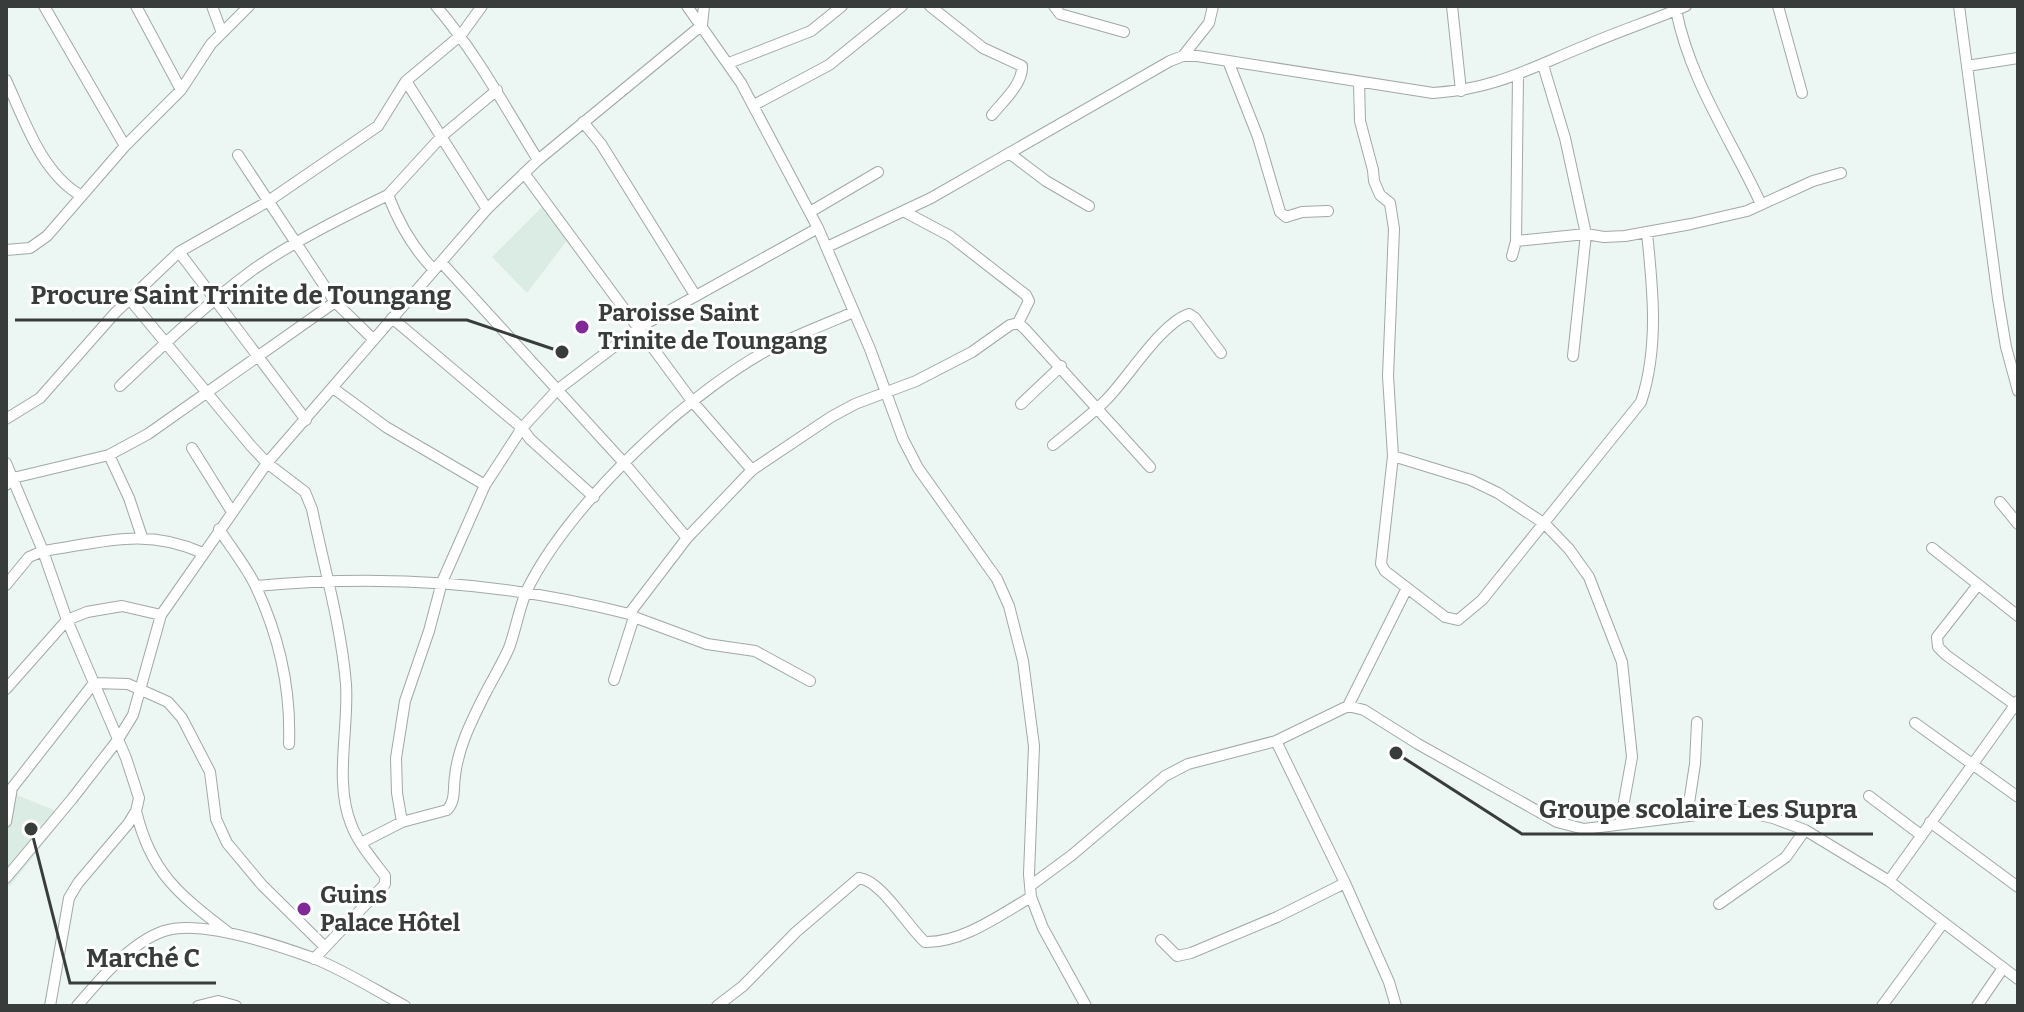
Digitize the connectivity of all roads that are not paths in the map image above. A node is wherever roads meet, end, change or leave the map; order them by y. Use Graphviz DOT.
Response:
graph roads {
  1 [pos="44,6"];
  2 [pos="136,6"];
  3 [pos="212,6"];
  4 [pos="249,6"];
  5 [pos="436,6"];
  6 [pos="482,6"];
  7 [pos="687,6"];
  8 [pos="704,6"];
  9 [pos="842,6"];
  10 [pos="902,6"];
  11 [pos="930,6"];
  12 [pos="1054,6"];
  13 [pos="1213,6"];
  14 [pos="1452,6"];
  15 [pos="1778,6"];
  16 [pos="1959,6"];
  17 [pos="1681,8"];
  18 [pos="702,25"];
  19 [pos="1124,32"];
  20 [pos="222,33"];
  21 [pos="461,35"];
  22 [pos="1183,56"];
  23 [pos="2018,58"];
  24 [pos="1228,61"];
  25 [pos="729,63"];
  26 [pos="1543,65"];
  27 [pos="1967,66"];
  28 [pos="1518,76"];
  29 [pos="6,80"];
  30 [pos="406,81"];
  31 [pos="1359,82"];
  32 [pos="181,90"];
  33 [pos="497,90"];
  34 [pos="1461,91"];
  35 [pos="1802,93"];
  36 [pos="754,105"];
  37 [pos="992,115"];
  38 [pos="583,122"];
  39 [pos="442,136"];
  40 [pos="125,146"];
  41 [pos="1009,153"];
  42 [pos="238,155"];
  43 [pos="538,160"];
  44 [pos="878,172"];
  45 [pos="524,173"];
  46 [pos="1841,173"];
  47 [pos="80,195"];
  48 [pos="388,195"];
  49 [pos="267,202"];
  50 [pos="1761,204"];
  51 [pos="1089,206"];
  52 [pos="487,209"];
  53 [pos="1328,211"];
  54 [pos="810,212"];
  55 [pos="905,212"];
  56 [pos="818,228"];
  57 [pos="1647,233"];
  58 [pos="1586,234"];
  59 [pos="1516,241"];
  60 [pos="295,244"];
  61 [pos="827,247"];
  62 [pos="6,250"];
  63 [pos="179,252"];
  64 [pos="1512,256"];
  65 [pos="437,266"];
  66 [pos="695,295"];
  67 [pos="214,300"];
  68 [pos="131,301"];
  69 [pos="335,302"];
  70 [pos="854,312"];
  71 [pos="392,318"];
  72 [pos="1018,323"];
  73 [pos="640,327"];
  74 [pos="373,339"];
  75 [pos="166,341"];
  76 [pos="1221,353"];
  77 [pos="1573,356"];
  78 [pos="257,357"];
  79 [pos="1061,366"];
  80 [pos="120,386"];
  81 [pos="333,388"];
  82 [pos="557,390"];
  83 [pos="207,391"];
  84 [pos="2018,391"];
  85 [pos="887,392"];
  86 [pos="692,401"];
  87 [pos="1021,404"];
  88 [pos="1098,408"];
  89 [pos="6,419"];
  90 [pos="306,420"];
  91 [pos="522,428"];
  92 [pos="1053,445"];
  93 [pos="192,448"];
  94 [pos="109,455"];
  95 [pos="1393,456"];
  96 [pos="6,463"];
  97 [pos="267,463"];
  98 [pos="625,464"];
  99 [pos="1150,467"];
  100 [pos="752,470"];
  101 [pos="10,481"];
  102 [pos="485,485"];
  103 [pos="594,497"];
  104 [pos="2000,502"];
  105 [pos="232,512"];
  106 [pos="1545,524"];
  107 [pos="2018,524"];
  108 [pos="219,529"];
  109 [pos="142,537"];
  110 [pos="687,538"];
  111 [pos="1932,548"];
  112 [pos="43,551"];
  113 [pos="203,553"];
  114 [pos="326,579"];
  115 [pos="442,582"];
  116 [pos="6,585"];
  117 [pos="256,586"];
  118 [pos="1977,586"];
  119 [pos="1407,588"];
  120 [pos="527,591"];
  121 [pos="161,615"];
  122 [pos="632,615"];
  123 [pos="2018,616"];
  124 [pos="67,620"];
  125 [pos="614,680"];
  126 [pos="810,681"];
  127 [pos="94,683"];
  128 [pos="6,689"];
  129 [pos="141,690"];
  130 [pos="2017,704"];
  131 [pos="1348,706"];
  132 [pos="1697,722"];
  133 [pos="1915,723"];
  134 [pos="117,741"];
  135 [pos="1276,741"];
  136 [pos="289,744"];
  137 [pos="1973,763"];
  138 [pos="1869,796"];
  139 [pos="2018,797"];
  140 [pos="136,811"];
  141 [pos="1687,816"];
  142 [pos="6,822"];
  143 [pos="402,822"];
  144 [pos="1930,822"];
  145 [pos="1620,824"];
  146 [pos="1805,830"];
  147 [pos="1921,835"];
  148 [pos="361,843"];
  149 [pos="6,878"];
  150 [pos="1889,881"];
  151 [pos="1345,883"];
  152 [pos="2018,887"];
  153 [pos="1030,891"];
  154 [pos="1719,904"];
  155 [pos="1943,923"];
  156 [pos="230,933"];
  157 [pos="1161,940"];
  158 [pos="325,947"];
  159 [pos="314,959"];
  160 [pos="2003,968"];
  161 [pos="2018,979"];
  162 [pos="50,1006"];
  163 [pos="77,1006"];
  164 [pos="198,1006"];
  165 [pos="236,1006"];
  166 [pos="405,1006"];
  167 [pos="717,1006"];
  168 [pos="1086,1006"];
  169 [pos="1396,1006"];
  170 [pos="1882,1006"];
  171 [pos="1977,1006"];
  1 -- 40 [label="street"];
  2 -- 32 [label="street"];
  3 -- 20 [label="street"];
  4 -- 20 [label="street"];
  5 -- 21 [label="street"];
  6 -- 21 [label="street"];
  7 -- 18 [label="street"];
  8 -- 18 [label="street"];
  9 -- 25 [label="street"];
  10 -- 36 [label="street"];
  11 -- 37 [label="street"];
  12 -- 19 [label="street"];
  13 -- 22 [label="street"];
  14 -- 34 [label="street"];
  15 -- 35 [label="street"];
  16 -- 27 [label="street"];
  17 -- 26 [label="street"];
  17 -- 50 [label="street"];
  18 -- 25 [label="street"];
  18 -- 38 [label="street"];
  20 -- 32 [label="street"];
  21 -- 30 [label="street"];
  21 -- 33 [label="street"];
  22 -- 24 [label="street"];
  22 -- 41 [label="street"];
  23 -- 27 [label="street"];
  24 -- 31 [label="street"];
  24 -- 53 [label="street"];
  25 -- 36 [label="street"];
  26 -- 28 [label="street"];
  26 -- 58 [label="street"];
  27 -- 84 [label="street"];
  28 -- 34 [label="street"];
  28 -- 59 [label="street"];
  29 -- 47 [label="street"];
  30 -- 39 [label="street"];
  30 -- 49 [label="street"];
  31 -- 34 [label="street"];
  31 -- 95 [label="street"];
  32 -- 40 [label="street"];
  33 -- 39 [label="street"];
  33 -- 43 [label="street"];
  36 -- 54 [label="street"];
  38 -- 43 [label="street"];
  38 -- 66 [label="street"];
  39 -- 48 [label="street"];
  39 -- 52 [label="street"];
  40 -- 47 [label="street"];
  41 -- 51 [label="street"];
  41 -- 55 [label="street"];
  42 -- 49 [label="street"];
  43 -- 45 [label="street"];
  44 -- 54 [label="street"];
  45 -- 52 [label="street"];
  45 -- 73 [label="street"];
  46 -- 50 [label="street"];
  47 -- 62 [label="street"];
  48 -- 60 [label="street"];
  48 -- 65 [label="street"];
  49 -- 60 [label="street"];
  49 -- 63 [label="street"];
  50 -- 57 [label="street"];
  52 -- 65 [label="street"];
  54 -- 56 [label="street"];
  55 -- 61 [label="street"];
  55 -- 72 [label="street"];
  56 -- 61 [label="street"];
  56 -- 66 [label="street"];
  57 -- 58 [label="street"];
  57 -- 106 [label="street"];
  58 -- 59 [label="street"];
  58 -- 77 [label="street"];
  59 -- 64 [label="street"];
  60 -- 67 [label="street"];
  60 -- 69 [label="street"];
  61 -- 70 [label="street"];
  63 -- 67 [label="street"];
  63 -- 68 [label="street"];
  65 -- 71 [label="street"];
  65 -- 82 [label="street"];
  66 -- 73 [label="street"];
  67 -- 75 [label="street"];
  67 -- 78 [label="street"];
  68 -- 75 [label="street"];
  68 -- 89 [label="street"];
  69 -- 74 [label="street"];
  69 -- 78 [label="street"];
  70 -- 85 [label="street"];
  70 -- 86 [label="street"];
  71 -- 74 [label="street"];
  71 -- 91 [label="street"];
  72 -- 79 [label="street"];
  72 -- 85 [label="street"];
  73 -- 82 [label="street"];
  73 -- 86 [label="street"];
  74 -- 81 [label="street"];
  75 -- 80 [label="street"];
  75 -- 83 [label="street"];
  76 -- 88 [label="street"];
  78 -- 83 [label="street"];
  78 -- 90 [label="street"];
  79 -- 87 [label="street"];
  79 -- 88 [label="street"];
  81 -- 90 [label="street"];
  81 -- 102 [label="street"];
  82 -- 91 [label="street"];
  82 -- 98 [label="street"];
  83 -- 94 [label="street"];
  83 -- 97 [label="street"];
  85 -- 100 [label="street"];
  85 -- 153 [label="street"];
  86 -- 98 [label="street"];
  86 -- 100 [label="street"];
  88 -- 92 [label="street"];
  88 -- 99 [label="street"];
  90 -- 97 [label="street"];
  91 -- 102 [label="street"];
  91 -- 103 [label="street"];
  93 -- 105 [label="street"];
  94 -- 101 [label="street"];
  94 -- 109 [label="street"];
  95 -- 106 [label="street"];
  95 -- 119 [label="street"];
  96 -- 101 [label="street"];
  97 -- 105 [label="street"];
  97 -- 114 [label="street"];
  98 -- 103 [label="street"];
  98 -- 110 [label="street"];
  100 -- 110 [label="street"];
  101 -- 112 [label="street"];
  102 -- 115 [label="street"];
  103 -- 120 [label="street"];
  104 -- 107 [label="street"];
  105 -- 108 [label="street"];
  106 -- 119 [label="street"];
  106 -- 145 [label="street"];
  108 -- 113 [label="street"];
  108 -- 117 [label="street"];
  109 -- 112 [label="street"];
  109 -- 113 [label="street"];
  110 -- 122 [label="street"];
  111 -- 118 [label="street"];
  112 -- 116 [label="street"];
  112 -- 124 [label="street"];
  113 -- 121 [label="street"];
  114 -- 115 [label="street"];
  114 -- 117 [label="street"];
  114 -- 148 [label="street"];
  115 -- 120 [label="street"];
  115 -- 143 [label="street"];
  117 -- 136 [label="street"];
  118 -- 123 [label="street"];
  118 -- 130 [label="street"];
  119 -- 131 [label="street"];
  120 -- 122 [label="street"];
  120 -- 143 [label="street"];
  121 -- 124 [label="street"];
  121 -- 129 [label="street"];
  122 -- 125 [label="street"];
  122 -- 126 [label="street"];
  124 -- 127 [label="street"];
  124 -- 128 [label="street"];
  127 -- 129 [label="street"];
  127 -- 134 [label="street"];
  127 -- 142 [label="street"];
  129 -- 134 [label="street"];
  129 -- 158 [label="street"];
  130 -- 137 [label="street"];
  131 -- 135 [label="street"];
  131 -- 145 [label="street"];
  132 -- 141 [label="street"];
  133 -- 137 [label="street"];
  134 -- 140 [label="street"];
  134 -- 149 [label="street"];
  135 -- 151 [label="street"];
  135 -- 153 [label="street"];
  137 -- 139 [label="street"];
  137 -- 144 [label="street"];
  138 -- 147 [label="street"];
  140 -- 156 [label="street"];
  140 -- 162 [label="street"];
  141 -- 145 [label="street"];
  141 -- 146 [label="street"];
  143 -- 148 [label="street"];
  144 -- 147 [label="street"];
  144 -- 152 [label="street"];
  146 -- 150 [label="street"];
  146 -- 154 [label="street"];
  147 -- 150 [label="street"];
  148 -- 158 [label="street"];
  150 -- 155 [label="street"];
  151 -- 157 [label="street"];
  151 -- 169 [label="street"];
  153 -- 167 [label="street"];
  153 -- 168 [label="street"];
  155 -- 160 [label="street"];
  155 -- 170 [label="street"];
  156 -- 159 [label="street"];
  156 -- 163 [label="street"];
  158 -- 159 [label="street"];
  159 -- 166 [label="street"];
  160 -- 161 [label="street"];
  160 -- 171 [label="street"];
  164 -- 165 [label="street"];
}
